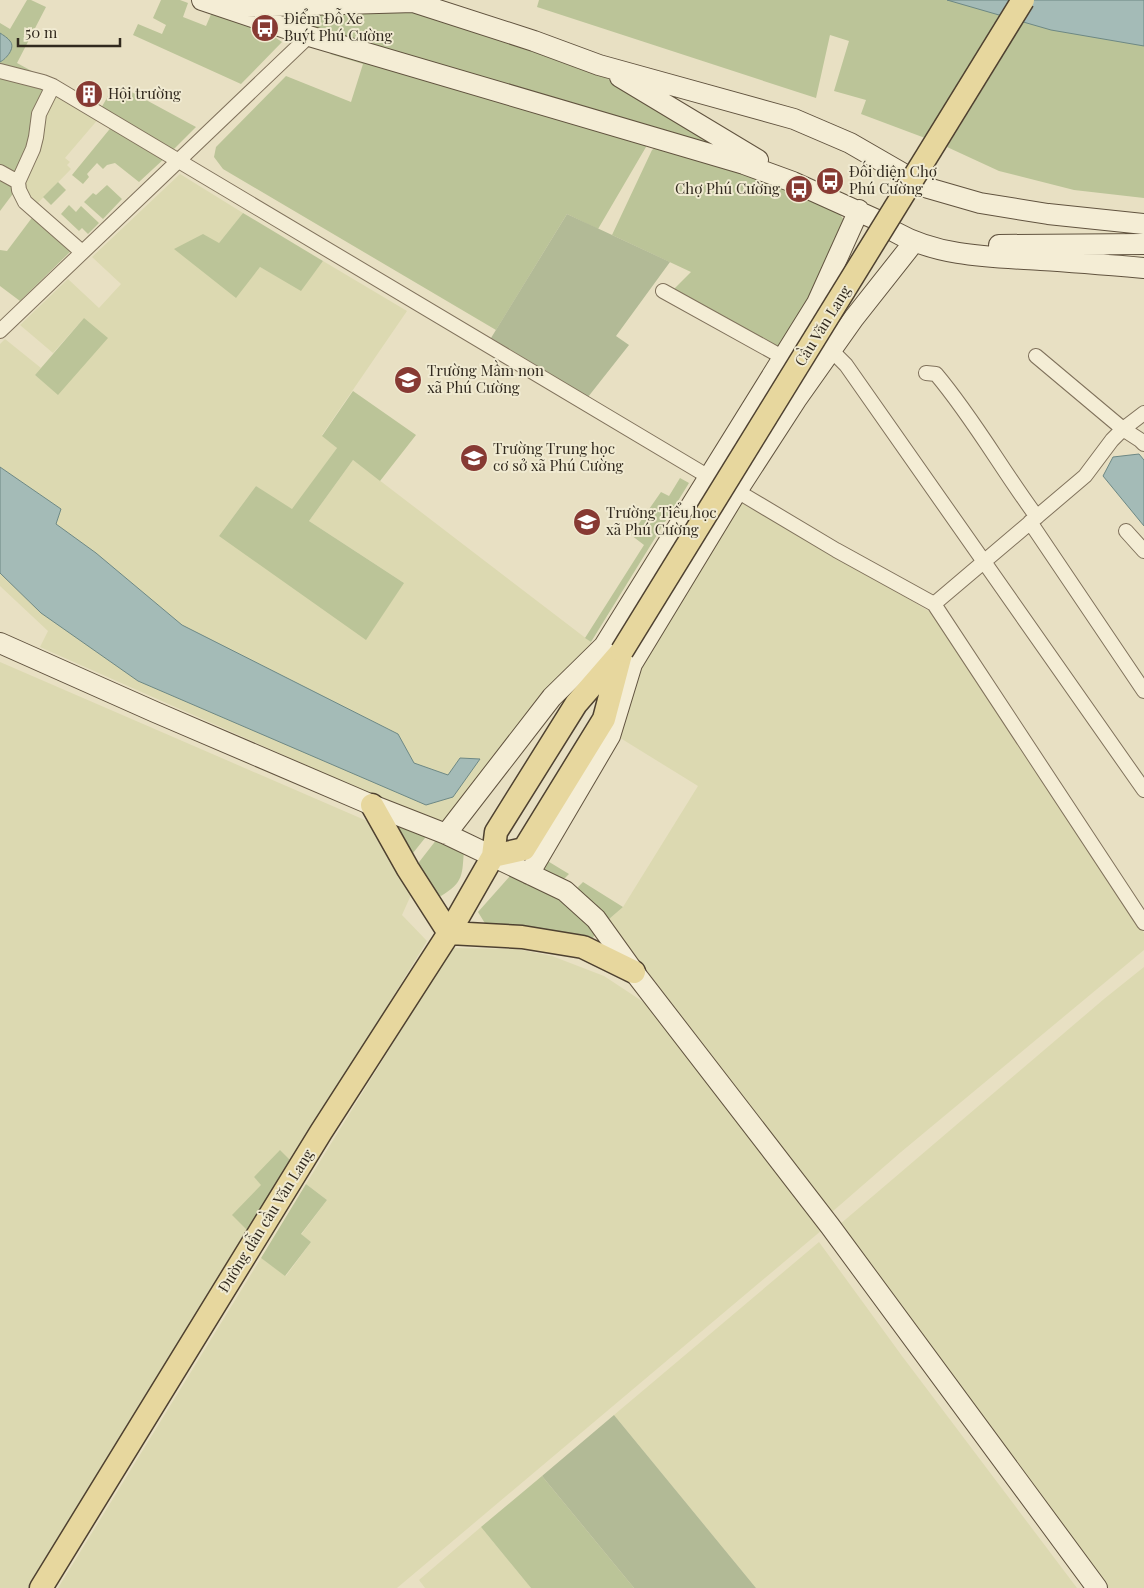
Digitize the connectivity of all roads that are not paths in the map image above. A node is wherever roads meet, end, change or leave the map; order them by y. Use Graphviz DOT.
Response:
graph roads {
  1 [pos="202,0"];
  2 [pos="1023,0"];
  3 [pos="410,1"];
  4 [pos="224,8"];
  5 [pos="309,36"];
  6 [pos="599,65"];
  7 [pos="0,71"];
  8 [pos="53,86"];
  9 [pos="178,162"];
  10 [pos="0,172"];
  11 [pos="18,182"];
  12 [pos="793,182"];
  13 [pos="1135,223"];
  14 [pos="896,232"];
  15 [pos="922,244"];
  16 [pos="1049,244"];
  17 [pos="1144,244"];
  18 [pos="82,252"];
  19 [pos="1144,268"];
  20 [pos="663,291"];
  21 [pos="0,331"];
  22 [pos="831,350"];
  23 [pos="1036,356"];
  24 [pos="784,358"];
  25 [pos="926,372"];
  26 [pos="1144,413"];
  27 [pos="1122,429"];
  28 [pos="1144,444"];
  29 [pos="709,477"];
  30 [pos="737,491"];
  31 [pos="1034,519"];
  32 [pos="1126,531"];
  33 [pos="1144,551"];
  34 [pos="984,561"];
  35 [pos="934,604"];
  36 [pos="0,643"];
  37 [pos="622,651"];
  38 [pos="1144,690"];
  39 [pos="1144,790"];
  40 [pos="372,805"];
  41 [pos="446,834"];
  42 [pos="493,856"];
  43 [pos="529,874"];
  44 [pos="1144,924"];
  45 [pos="449,933"];
  46 [pos="634,972"];
  47 [pos="41,1588"];
  48 [pos="1097,1588"];
  1 -- 4 [label="main road"];
  2 -- 37 [label="main road, Cầu Văn Lang, bridge"];
  3 -- 4 [label="main road"];
  3 -- 6 [label="main road"];
  4 -- 5 [label="main road"];
  5 -- 9 [label="street"];
  5 -- 12 [label="main road"];
  6 -- 12 [label="main road"];
  6 -- 13 [label="main road"];
  7 -- 8 [label="street"];
  8 -- 9 [label="street"];
  8 -- 11 [label="street"];
  9 -- 18 [label="street"];
  9 -- 29 [label="street"];
  10 -- 11 [label="street"];
  11 -- 18 [label="street"];
  12 -- 24 [label="main road"];
  13 -- 16 [label="main road"];
  14 -- 15 [label="main road"];
  15 -- 16 [label="main road"];
  15 -- 19 [label="main road"];
  15 -- 22 [label="main road"];
  16 -- 17 [label="main road"];
  18 -- 21 [label="street"];
  20 -- 24 [label="street"];
  22 -- 30 [label="main road"];
  22 -- 34 [label="street"];
  23 -- 27 [label="street"];
  24 -- 29 [label="main road"];
  25 -- 31 [label="street"];
  26 -- 27 [label="street"];
  27 -- 28 [label="street"];
  27 -- 31 [label="street"];
  29 -- 41 [label="main road"];
  30 -- 35 [label="street"];
  30 -- 43 [label="main road"];
  31 -- 34 [label="street"];
  31 -- 38 [label="street"];
  32 -- 33 [label="street"];
  34 -- 35 [label="street"];
  34 -- 39 [label="street"];
  35 -- 44 [label="street"];
  36 -- 40 [label="main road"];
  37 -- 42 [label="main road"];
  37 -- 42 [label="main road"];
  40 -- 41 [label="main road"];
  40 -- 45 [label="main road"];
  41 -- 42 [label="main road"];
  42 -- 43 [label="main road"];
  42 -- 45 [label="main road, Đường dẫn cầu Văn Lang"];
  43 -- 46 [label="main road"];
  45 -- 46 [label="main road"];
  45 -- 47 [label="main road, Đường dẫn cầu Văn Lang"];
  46 -- 48 [label="main road"];
}
